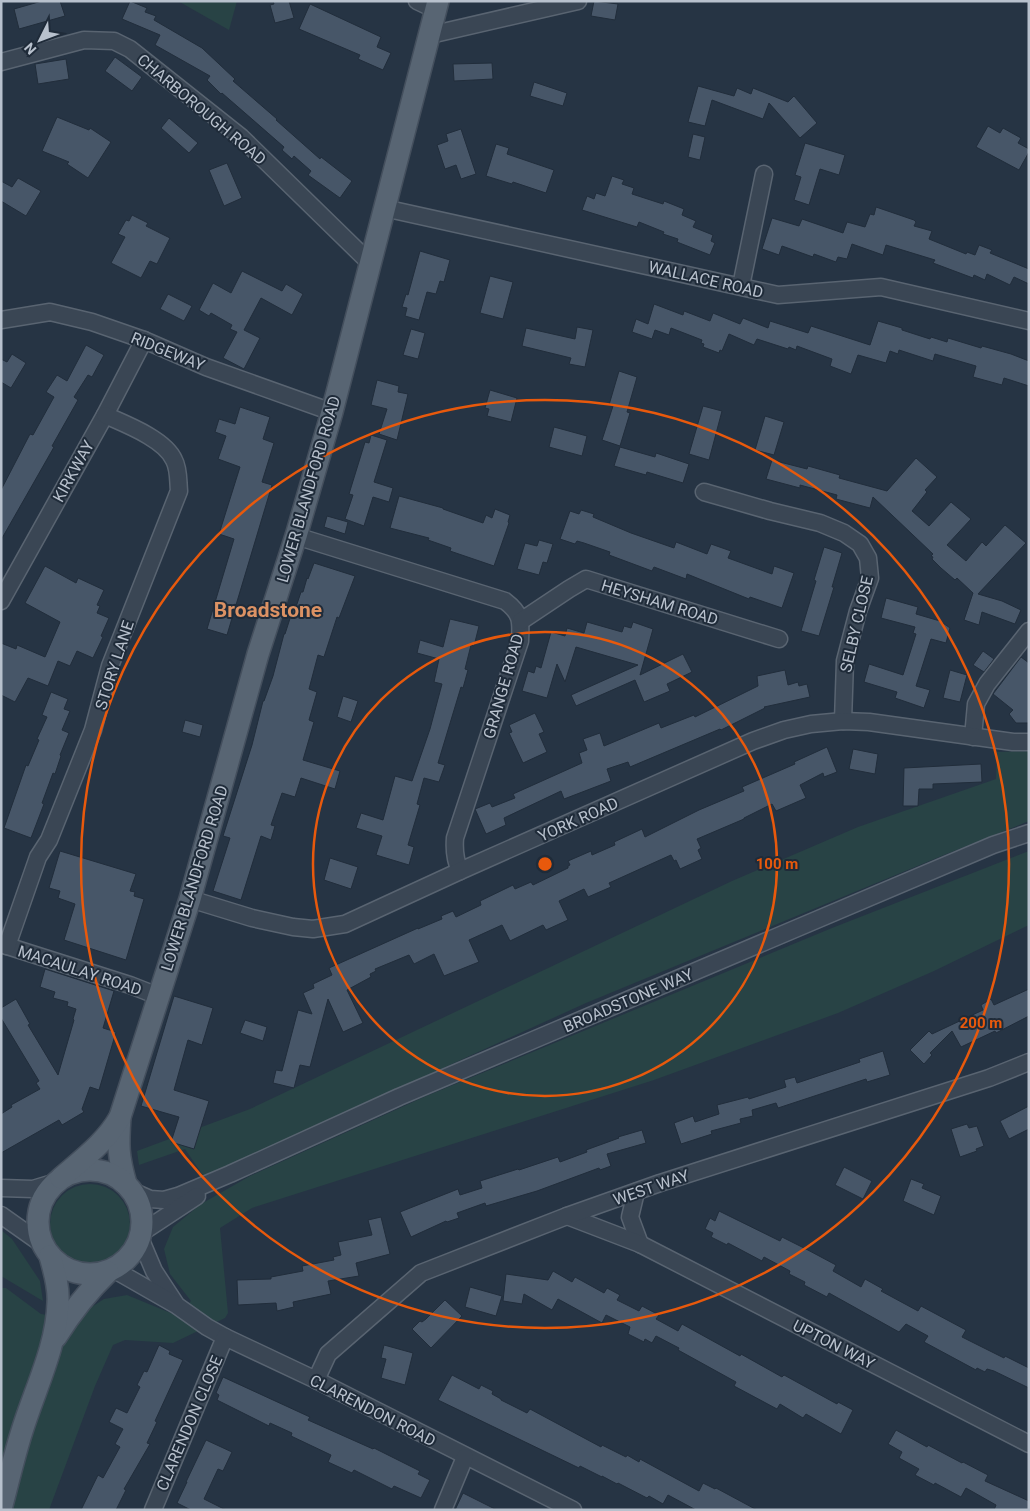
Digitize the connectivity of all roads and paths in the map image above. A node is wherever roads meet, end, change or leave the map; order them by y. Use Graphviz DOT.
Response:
graph roads {
  1 [pos="578,1"];
  2 [pos="430,4"];
  3 [pos="430,35"];
  4 [pos="1,62"];
  5 [pos="764,174"];
  6 [pos="384,208"];
  7 [pos="370,263"];
  8 [pos="741,286"];
  9 [pos="1,320"];
  10 [pos="1029,321"];
  11 [pos="144,340"];
  12 [pos="332,412"];
  13 [pos="105,415"];
  14 [pos="704,492"];
  15 [pos="296,536"];
  16 [pos="1,601"];
  17 [pos="521,621"];
  18 [pos="1029,631"];
  19 [pos="779,639"];
  20 [pos="843,721"];
  21 [pos="974,737"];
  22 [pos="1029,742"];
  23 [pos="1029,833"];
  24 [pos="460,871"];
  25 [pos="190,899"];
  26 [pos="4,945"];
  27 [pos="158,996"];
  28 [pos="1029,1062"];
  29 [pos="120,1117"];
  30 [pos="230,1174"];
  31 [pos="59,1180"];
  32 [pos="1,1188"];
  33 [pos="129,1188"];
  34 [pos="636,1192"];
  35 [pos="1,1215"];
  36 [pos="567,1216"];
  37 [pos="141,1236"];
  38 [pos="640,1244"];
  39 [pos="46,1250"];
  40 [pos="111,1270"];
  41 [pos="176,1305"];
  42 [pos="225,1337"];
  43 [pos="50,1348"];
  44 [pos="316,1380"];
  45 [pos="1029,1444"];
  46 [pos="466,1457"];
  47 [pos="1,1509"];
  48 [pos="153,1510"];
  49 [pos="443,1510"];
  50 [pos="573,1510"];
  1 -- 3 [label="street"];
  2 -- 3 [label="main road, LOWER BLANDFORD ROAD"];
  3 -- 6 [label="main road, LOWER BLANDFORD ROAD"];
  4 -- 7 [label="street, CHARBOROUGH ROAD"];
  5 -- 8 [label="street"];
  6 -- 7 [label="main road, LOWER BLANDFORD ROAD"];
  6 -- 8 [label="street, WALLACE ROAD"];
  7 -- 12 [label="main road, LOWER BLANDFORD ROAD"];
  8 -- 10 [label="street, WALLACE ROAD"];
  9 -- 11 [label="street, RIDGEWAY"];
  11 -- 12 [label="street, RIDGEWAY"];
  11 -- 13 [label="street, KIRKWAY"];
  12 -- 15 [label="main road, LOWER BLANDFORD ROAD"];
  13 -- 16 [label="street, KIRKWAY"];
  13 -- 26 [label="street, STORY LANE"];
  14 -- 20 [label="street, SELBY CLOSE"];
  15 -- 17 [label="street, GRANGE ROAD"];
  15 -- 25 [label="main road, LOWER BLANDFORD ROAD"];
  17 -- 19 [label="street, HEYSHAM ROAD"];
  17 -- 24 [label="street, GRANGE ROAD"];
  18 -- 21 [label="street"];
  20 -- 21 [label="street, YORK ROAD"];
  20 -- 24 [label="street, YORK ROAD"];
  21 -- 22 [label="street, YORK ROAD"];
  23 -- 30 [label="street, BROADSTONE WAY"];
  24 -- 25 [label="street, YORK ROAD"];
  25 -- 27 [label="main road, LOWER BLANDFORD ROAD"];
  26 -- 27 [label="street, MACAULAY ROAD"];
  27 -- 29 [label="main road, LOWER BLANDFORD ROAD"];
  28 -- 34 [label="street, WEST WAY"];
  29 -- 31 [label="main road, LOWER BLANDFORD ROAD"];
  29 -- 33 [label="main road, LOWER BLANDFORD ROAD"];
  30 -- 33 [label="street, BROADSTONE WAY"];
  30 -- 37 [label="street, BROADSTONE WAY"];
  31 -- 32 [label="street"];
  31 -- 33 [label="main road"];
  31 -- 39 [label="main road"];
  33 -- 37 [label="main road"];
  34 -- 36 [label="street, WEST WAY"];
  34 -- 38 [label="street"];
  35 -- 39 [label="street"];
  36 -- 38 [label="street, UPTON WAY"];
  36 -- 44 [label="street, WEST WAY"];
  37 -- 40 [label="main road"];
  37 -- 41 [label="street, CLARENDON ROAD"];
  38 -- 45 [label="street, UPTON WAY"];
  39 -- 40 [label="main road"];
  39 -- 43 [label="main road"];
  40 -- 41 [label="street, CLARENDON ROAD"];
  40 -- 43 [label="main road"];
  41 -- 42 [label="street, CLARENDON ROAD"];
  42 -- 44 [label="street, CLARENDON ROAD"];
  42 -- 48 [label="street, CLARENDON CLOSE"];
  43 -- 47 [label="main road"];
  44 -- 46 [label="street, CLARENDON ROAD"];
  46 -- 49 [label="street"];
  46 -- 50 [label="street, CLARENDON ROAD"];
}
